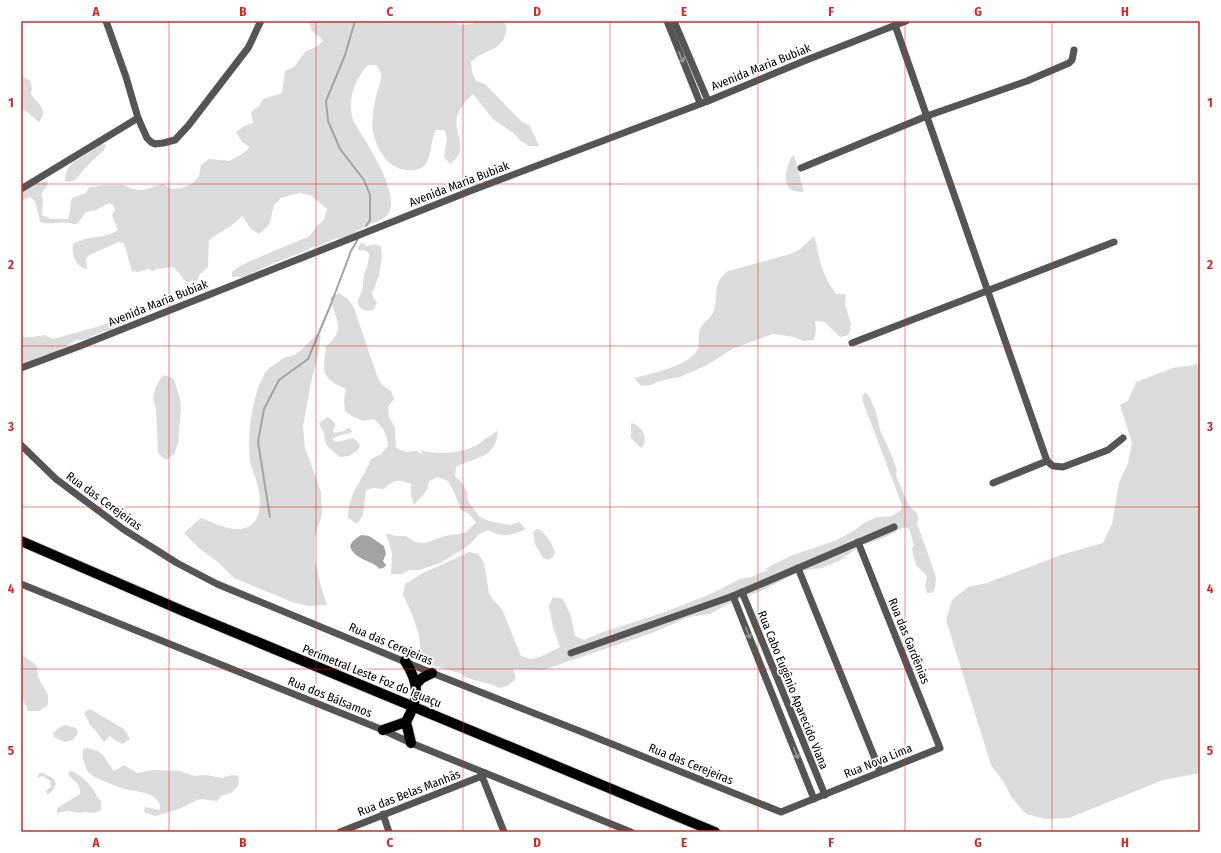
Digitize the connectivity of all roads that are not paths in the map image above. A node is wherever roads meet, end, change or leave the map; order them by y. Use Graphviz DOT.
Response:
graph roads {
  1 [pos="106,21"];
  2 [pos="261,21"];
  3 [pos="667,21"];
  4 [pos="674,21"];
  5 [pos="906,21"];
  6 [pos="895,25"];
  7 [pos="1074,50"];
  8 [pos="704,102"];
  9 [pos="927,116"];
  10 [pos="138,118"];
  11 [pos="801,168"];
  12 [pos="21,189"];
  13 [pos="1114,242"];
  14 [pos="987,290"];
  15 [pos="852,343"];
  16 [pos="21,368"];
  17 [pos="1122,438"];
  18 [pos="21,445"];
  19 [pos="1048,461"];
  20 [pos="993,483"];
  21 [pos="894,527"];
  22 [pos="21,541"];
  23 [pos="858,542"];
  24 [pos="798,568"];
  25 [pos="21,584"];
  26 [pos="742,592"];
  27 [pos="733,596"];
  28 [pos="572,653"];
  29 [pos="405,661"];
  30 [pos="432,673"];
  31 [pos="416,684"];
  32 [pos="414,707"];
  33 [pos="406,722"];
  34 [pos="383,730"];
  35 [pos="411,743"];
  36 [pos="940,748"];
  37 [pos="880,771"];
  38 [pos="484,775"];
  39 [pos="824,795"];
  40 [pos="814,799"];
  41 [pos="781,812"];
  42 [pos="383,814"];
  43 [pos="340,832"];
  44 [pos="389,832"];
  45 [pos="504,832"];
  46 [pos="631,832"];
  47 [pos="715,832"];
  1 -- 10 [label="street"];
  2 -- 10 [label="street"];
  3 -- 8 [label="street, one-way"];
  4 -- 8 [label="street"];
  5 -- 6 [label="street, Avenida Maria Bubiak"];
  6 -- 8 [label="street, Avenida Maria Bubiak"];
  6 -- 9 [label="street"];
  7 -- 9 [label="street"];
  8 -- 16 [label="street, Avenida Maria Bubiak"];
  9 -- 11 [label="street"];
  9 -- 14 [label="street"];
  10 -- 12 [label="street"];
  13 -- 14 [label="street"];
  14 -- 15 [label="street"];
  14 -- 19 [label="street"];
  17 -- 19 [label="street"];
  18 -- 29 [label="street, Rua das Cerejeiras"];
  19 -- 20 [label="street"];
  21 -- 23 [label="street"];
  22 -- 32 [label="highway, Perimetral Leste Foz do Iguaçu"];
  23 -- 24 [label="street"];
  23 -- 36 [label="street, Rua das Gardênias"];
  24 -- 26 [label="street"];
  24 -- 37 [label="street"];
  25 -- 34 [label="street, Rua dos Bálsamos"];
  26 -- 27 [label="street"];
  26 -- 39 [label="street, Rua Cabo Eugênio Aparecido Viana"];
  27 -- 28 [label="street"];
  27 -- 40 [label="street, Rua Cabo Eugênio Aparecido Viana, one-way"];
  29 -- 30 [label="street, Rua das Cerejeiras"];
  29 -- 31 [label="highway"];
  30 -- 31 [label="highway"];
  30 -- 41 [label="street, Rua das Cerejeiras"];
  31 -- 32 [label="highway"];
  32 -- 33 [label="highway"];
  32 -- 47 [label="highway, Perimetral Leste Foz do Iguaçu"];
  33 -- 34 [label="highway"];
  33 -- 35 [label="highway"];
  34 -- 35 [label="street, Rua dos Bálsamos"];
  35 -- 38 [label="street, Rua dos Bálsamos"];
  36 -- 37 [label="street, Rua Nova Lima"];
  37 -- 39 [label="street, Rua Nova Lima"];
  38 -- 42 [label="street, Rua das Belas Manhãs"];
  38 -- 45 [label="street"];
  38 -- 46 [label="street, Rua dos Bálsamos"];
  39 -- 40 [label="street, Rua Nova Lima"];
  40 -- 41 [label="street, Rua Nova Lima"];
  42 -- 43 [label="street, Rua das Belas Manhãs"];
  42 -- 44 [label="street"];
}
